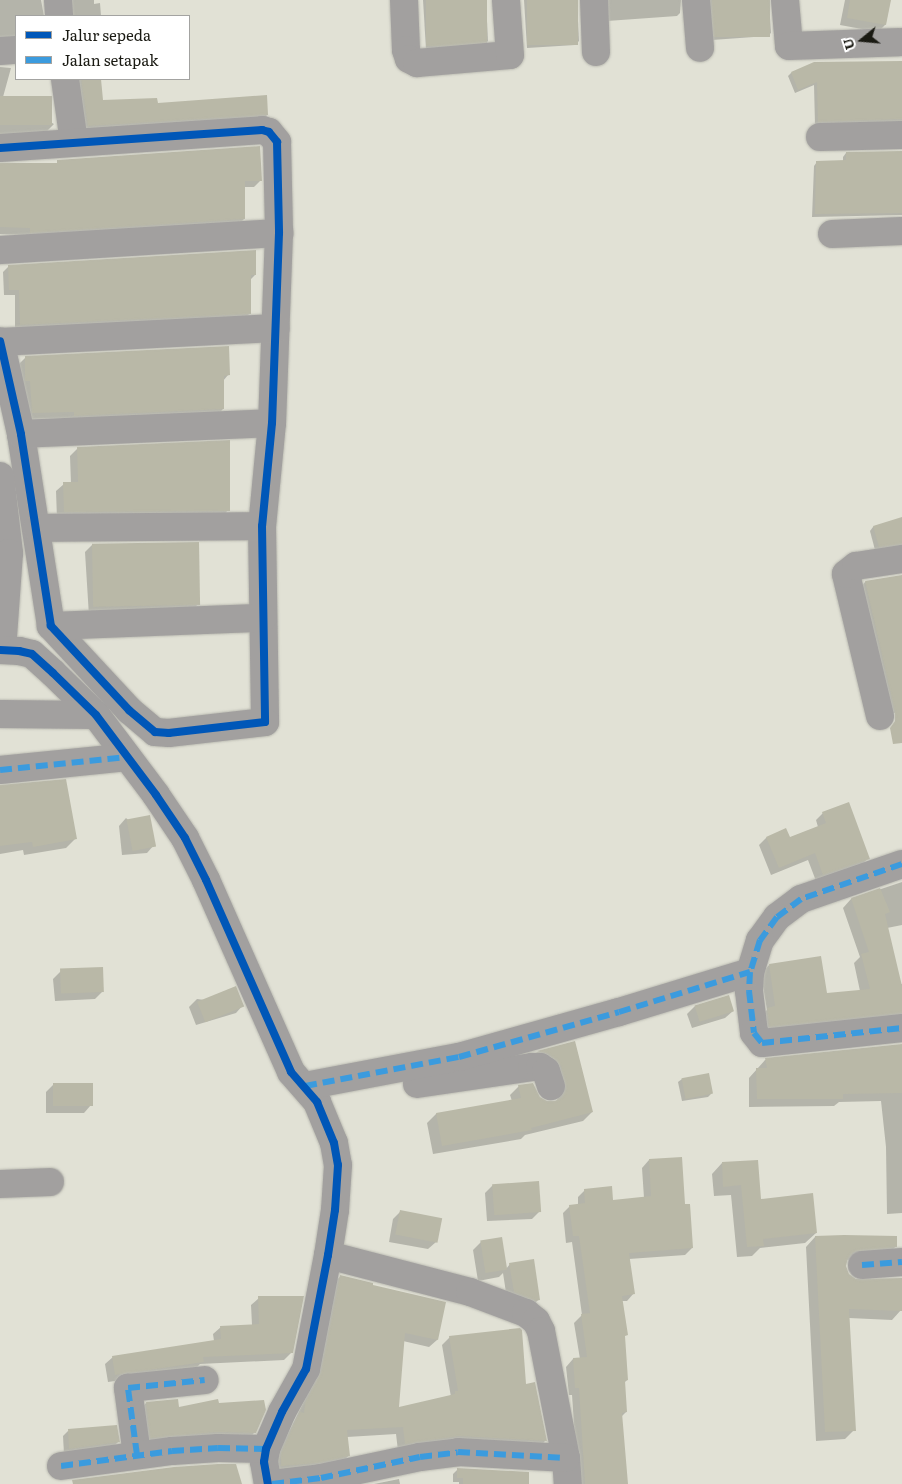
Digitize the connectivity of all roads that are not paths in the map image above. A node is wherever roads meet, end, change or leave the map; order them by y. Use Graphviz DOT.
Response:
graph roads {
  1 [pos="58,0"];
  2 [pos="404,0"];
  3 [pos="506,0"];
  4 [pos="594,0"];
  5 [pos="696,0"];
  6 [pos="785,0"];
  7 [pos="59,15"];
  8 [pos="902,42"];
  9 [pos="700,48"];
  10 [pos="15,50"];
  11 [pos="0,51"];
  12 [pos="596,52"];
  13 [pos="65,80"];
  14 [pos="902,135"];
  15 [pos="820,137"];
  16 [pos="74,142"];
  17 [pos="0,148"];
  18 [pos="902,231"];
  19 [pos="279,233"];
  20 [pos="832,234"];
  21 [pos="0,250"];
  22 [pos="276,328"];
  23 [pos="0,341"];
  24 [pos="272,424"];
  25 [pos="21,434"];
  26 [pos="0,476"];
  27 [pos="262,526"];
  28 [pos="37,528"];
  29 [pos="4,553"];
  30 [pos="902,559"];
  31 [pos="263,618"];
  32 [pos="51,626"];
  33 [pos="1,650"];
  34 [pos="0,714"];
  35 [pos="96,715"];
  36 [pos="880,716"];
  37 [pos="127,757"];
  38 [pos="0,770"];
  39 [pos="902,864"];
  40 [pos="750,972"];
  41 [pos="902,1028"];
  42 [pos="551,1086"];
  43 [pos="311,1094"];
  44 [pos="50,1182"];
  45 [pos="0,1184"];
  46 [pos="328,1255"];
  47 [pos="902,1262"];
  48 [pos="862,1265"];
  49 [pos="205,1380"];
  50 [pos="266,1449"];
  51 [pos="137,1455"];
  52 [pos="61,1466"];
  53 [pos="567,1471"];
  54 [pos="270,1484"];
  1 -- 7 [label="street"];
  2 -- 3 [label="street"];
  4 -- 12 [label="street"];
  5 -- 9 [label="street"];
  6 -- 8 [label="street"];
  10 -- 11 [label="street"];
  13 -- 16 [label="street"];
  14 -- 15 [label="street"];
  16 -- 17 [label="street"];
  16 -- 19 [label="street"];
  18 -- 20 [label="street"];
  19 -- 21 [label="street"];
  19 -- 22 [label="street"];
  22 -- 23 [label="street"];
  22 -- 24 [label="street"];
  23 -- 25 [label="street"];
  24 -- 25 [label="street"];
  24 -- 27 [label="street"];
  25 -- 28 [label="street"];
  26 -- 29 [label="street"];
  27 -- 28 [label="street"];
  27 -- 31 [label="street"];
  28 -- 32 [label="street"];
  29 -- 33 [label="street"];
  30 -- 36 [label="street"];
  31 -- 32 [label="street"];
  31 -- 32 [label="street"];
  33 -- 35 [label="street"];
  34 -- 35 [label="street"];
  35 -- 37 [label="street"];
  37 -- 38 [label="street"];
  37 -- 43 [label="street"];
  39 -- 40 [label="street"];
  40 -- 41 [label="street"];
  40 -- 43 [label="street"];
  42 -- 43 [label="street"];
  43 -- 46 [label="street"];
  44 -- 45 [label="street"];
  46 -- 50 [label="street"];
  46 -- 53 [label="street"];
  47 -- 48 [label="street"];
  49 -- 51 [label="street"];
  50 -- 51 [label="street"];
  50 -- 54 [label="street"];
  51 -- 52 [label="street"];
  53 -- 54 [label="street"];
}
